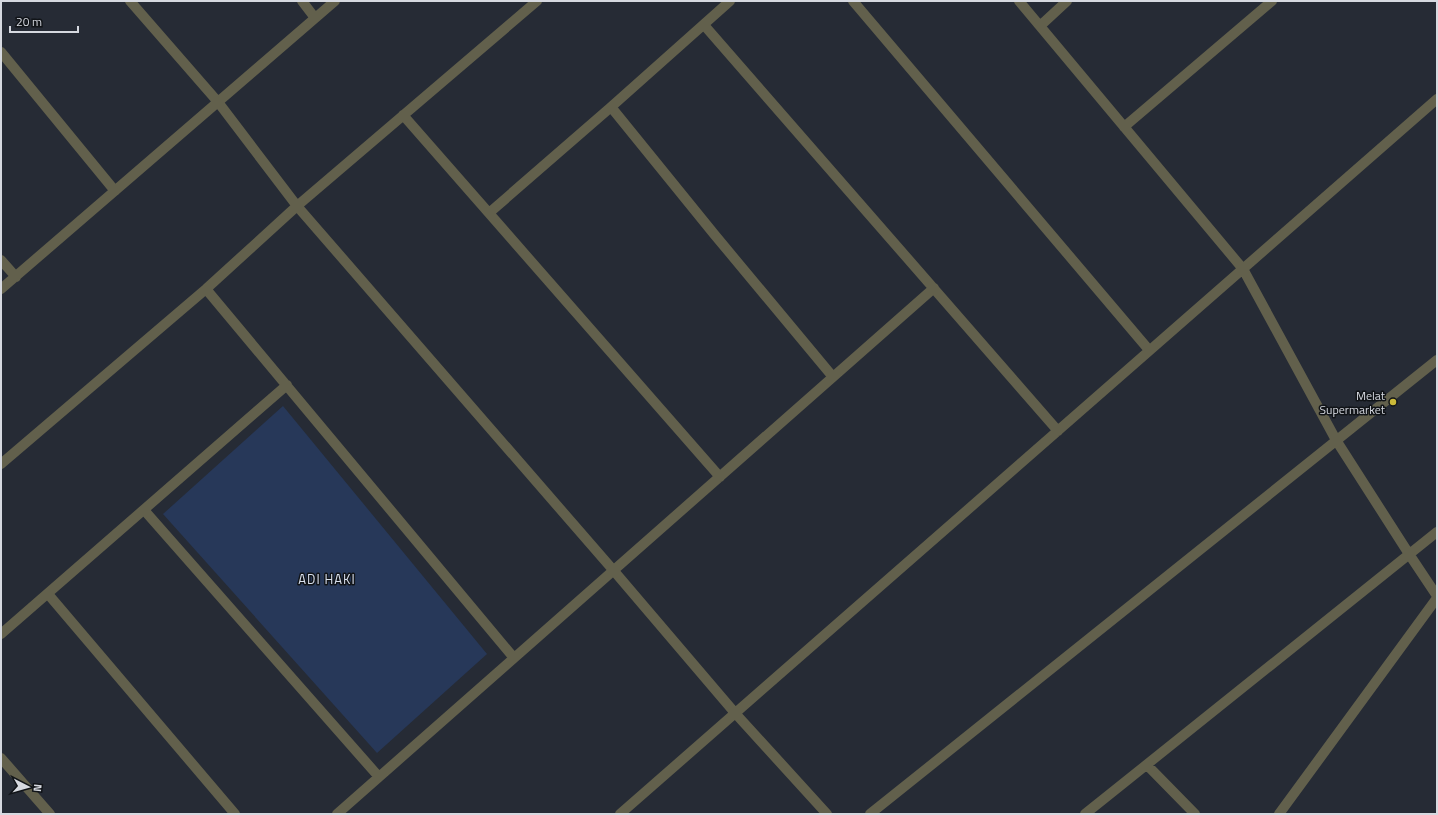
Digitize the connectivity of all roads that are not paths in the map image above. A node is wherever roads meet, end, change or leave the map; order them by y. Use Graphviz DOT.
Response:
graph roads {
  1 [pos="130,1"];
  2 [pos="302,1"];
  3 [pos="335,1"];
  4 [pos="537,1"];
  5 [pos="730,1"];
  6 [pos="853,1"];
  7 [pos="1019,1"];
  8 [pos="1067,1"];
  9 [pos="1272,1"];
  10 [pos="315,18"];
  11 [pos="704,25"];
  12 [pos="1040,26"];
  13 [pos="1,52"];
  14 [pos="1437,99"];
  15 [pos="218,102"];
  16 [pos="611,108"];
  17 [pos="403,115"];
  18 [pos="1124,127"];
  19 [pos="115,191"];
  20 [pos="297,206"];
  21 [pos="489,213"];
  22 [pos="1,260"];
  23 [pos="1243,269"];
  24 [pos="16,277"];
  25 [pos="934,288"];
  26 [pos="1,289"];
  27 [pos="206,289"];
  28 [pos="1149,350"];
  29 [pos="1437,360"];
  30 [pos="833,377"];
  31 [pos="287,385"];
  32 [pos="1058,431"];
  33 [pos="1336,440"];
  34 [pos="1,464"];
  35 [pos="720,477"];
  36 [pos="144,510"];
  37 [pos="1437,532"];
  38 [pos="1409,554"];
  39 [pos="614,571"];
  40 [pos="48,594"];
  41 [pos="1437,597"];
  42 [pos="1,634"];
  43 [pos="514,658"];
  44 [pos="735,714"];
  45 [pos="1,758"];
  46 [pos="1147,765"];
  47 [pos="379,777"];
  48 [pos="50,814"];
  49 [pos="235,814"];
  50 [pos="338,814"];
  51 [pos="620,814"];
  52 [pos="827,814"];
  53 [pos="870,814"];
  54 [pos="1085,814"];
  55 [pos="1195,814"];
  56 [pos="1278,814"];
  1 -- 15 [label="street"];
  2 -- 10 [label="street"];
  3 -- 10 [label="street"];
  4 -- 17 [label="street"];
  5 -- 11 [label="street"];
  6 -- 28 [label="street"];
  7 -- 12 [label="street"];
  8 -- 12 [label="street"];
  9 -- 18 [label="street"];
  10 -- 15 [label="street"];
  11 -- 16 [label="street"];
  11 -- 25 [label="street"];
  12 -- 18 [label="street"];
  13 -- 19 [label="street"];
  14 -- 23 [label="street"];
  15 -- 19 [label="street"];
  15 -- 20 [label="street"];
  16 -- 21 [label="street"];
  16 -- 30 [label="street"];
  17 -- 20 [label="street"];
  17 -- 21 [label="street"];
  18 -- 23 [label="street"];
  19 -- 24 [label="street"];
  20 -- 27 [label="street"];
  20 -- 39 [label="street"];
  21 -- 35 [label="street"];
  22 -- 24 [label="street"];
  23 -- 28 [label="street"];
  23 -- 33 [label="street"];
  24 -- 26 [label="street"];
  25 -- 30 [label="street"];
  25 -- 32 [label="street"];
  27 -- 31 [label="street"];
  27 -- 34 [label="street"];
  28 -- 32 [label="street"];
  29 -- 33 [label="street"];
  30 -- 35 [label="street"];
  31 -- 36 [label="street"];
  31 -- 43 [label="street"];
  32 -- 44 [label="street"];
  33 -- 38 [label="street"];
  33 -- 53 [label="street"];
  35 -- 39 [label="street"];
  36 -- 40 [label="street"];
  36 -- 47 [label="street"];
  37 -- 38 [label="street"];
  38 -- 41 [label="street"];
  38 -- 46 [label="street"];
  39 -- 43 [label="street"];
  39 -- 44 [label="street"];
  40 -- 42 [label="street"];
  40 -- 49 [label="street"];
  41 -- 56 [label="street"];
  43 -- 47 [label="street"];
  44 -- 51 [label="street"];
  44 -- 52 [label="street"];
  45 -- 48 [label="street"];
  46 -- 54 [label="street"];
  46 -- 55 [label="street"];
  47 -- 50 [label="street"];
}
